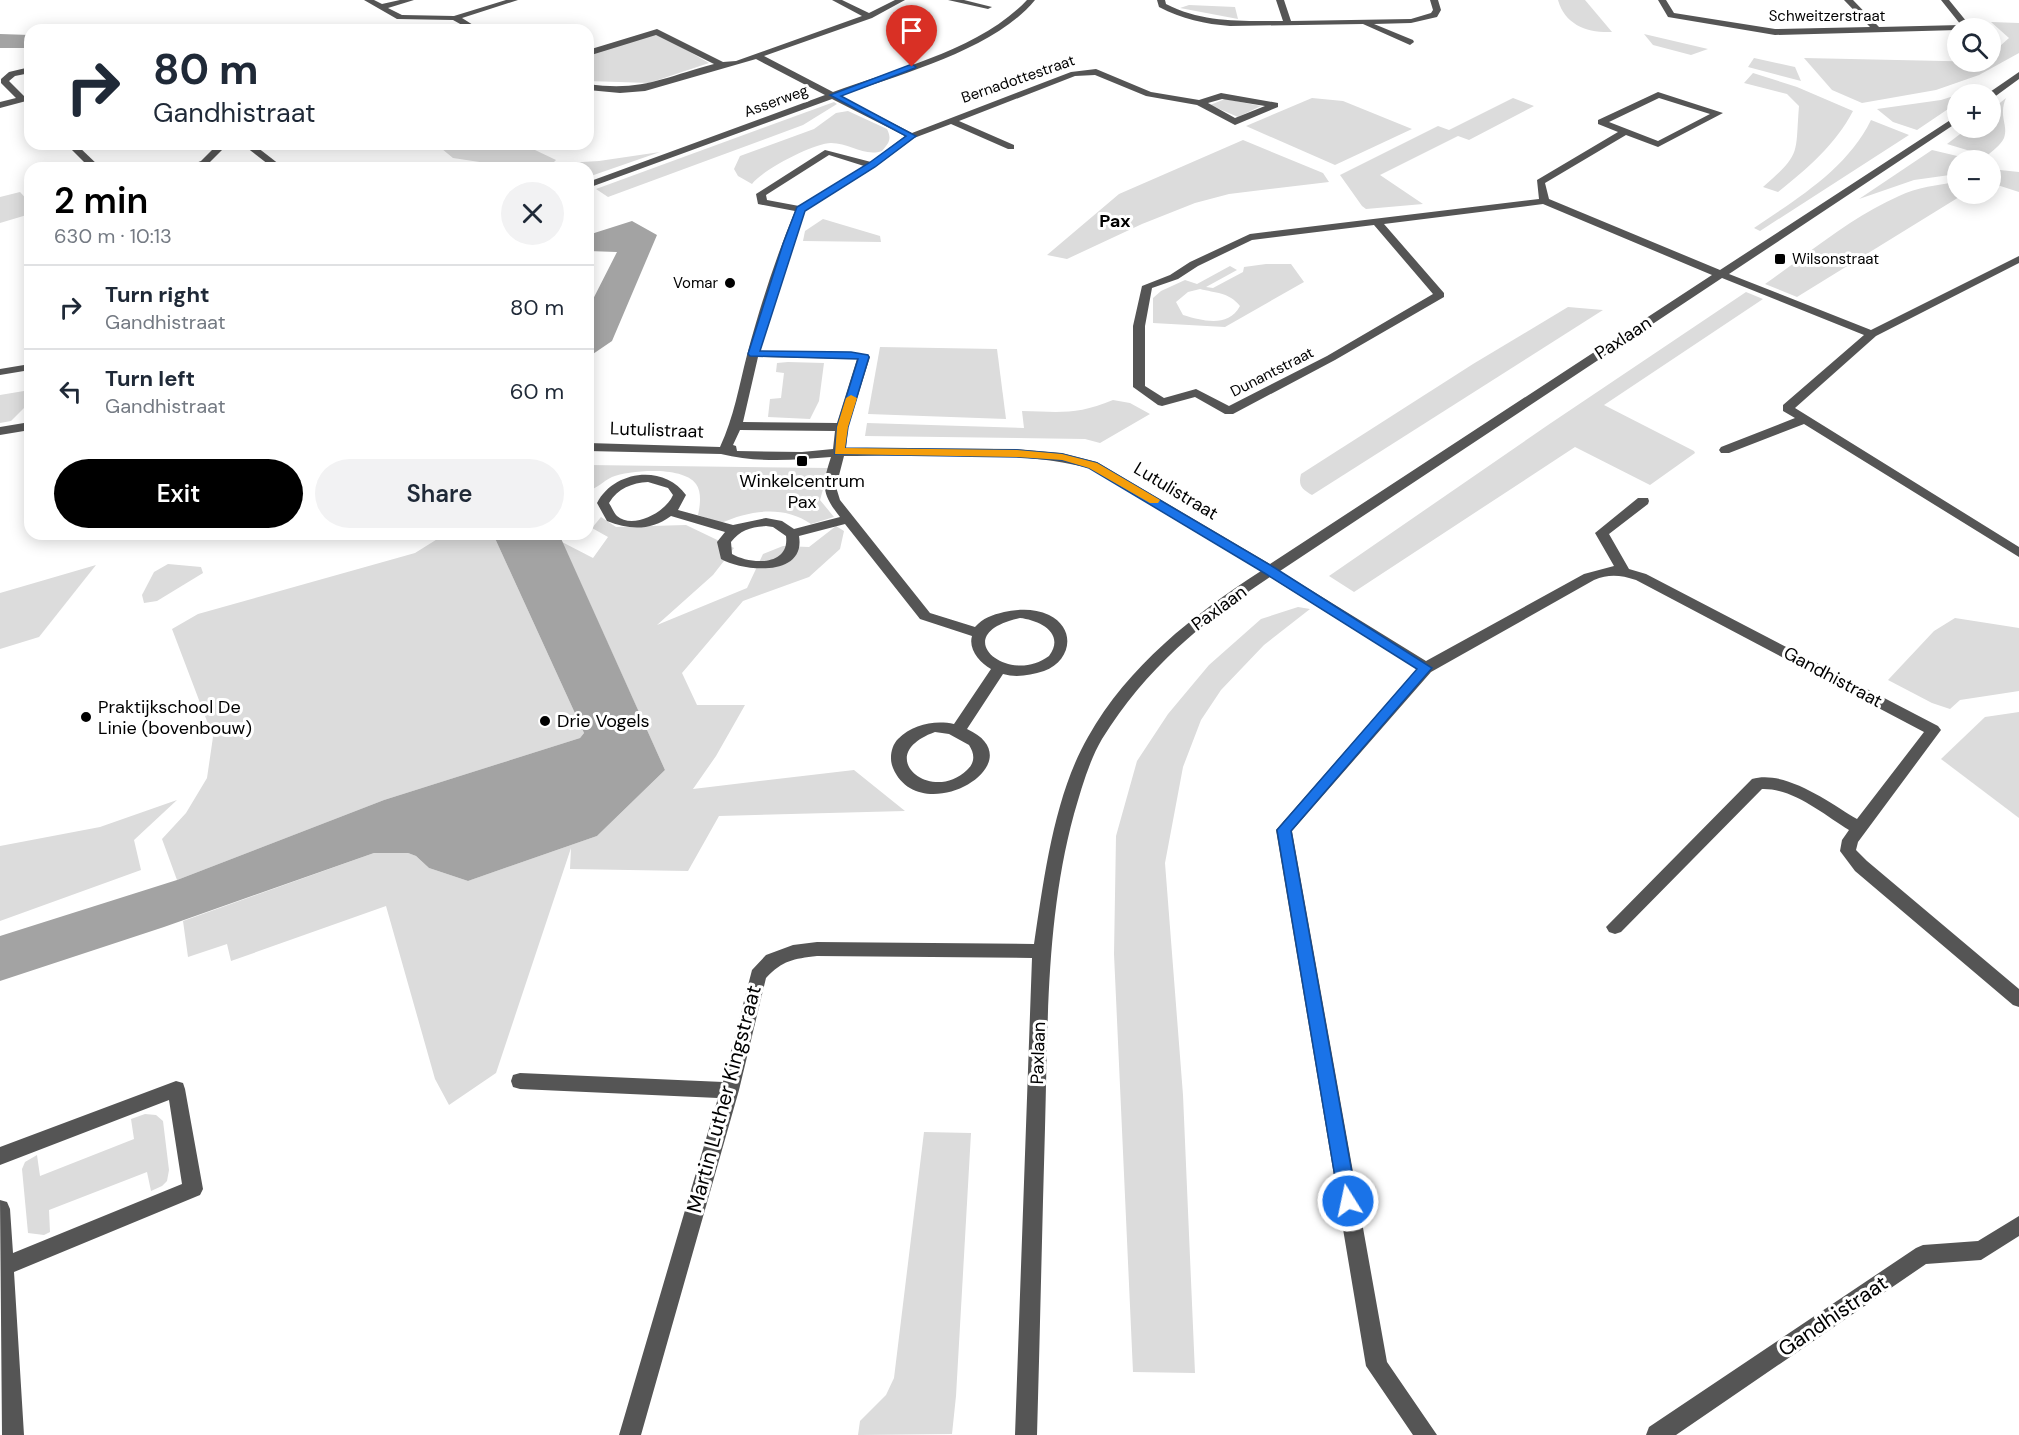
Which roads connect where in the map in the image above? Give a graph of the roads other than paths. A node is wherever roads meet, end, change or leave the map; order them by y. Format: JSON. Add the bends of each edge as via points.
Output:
{"nodes":[{"id":1,"x":368,"y":0,"type":"edge"},
{"id":2,"x":410,"y":0,"type":"edge"},
{"id":3,"x":514,"y":0,"type":"edge"},
{"id":4,"x":836,"y":0,"type":"edge"},
{"id":5,"x":901,"y":0,"type":"edge"},
{"id":6,"x":952,"y":0,"type":"edge"},
{"id":7,"x":1031,"y":0,"type":"edge"},
{"id":8,"x":1161,"y":0,"type":"edge"},
{"id":9,"x":1280,"y":0,"type":"edge"},
{"id":10,"x":1434,"y":0,"type":"edge"},
{"id":11,"x":1662,"y":0,"type":"edge"},
{"id":12,"x":1848,"y":0,"type":"edge"},
{"id":13,"x":1944,"y":0,"type":"edge"},
{"id":14,"x":987,"y":7,"type":"dead end"},
{"id":15,"x":381,"y":8,"type":"junction"},
{"id":16,"x":869,"y":16,"type":"junction"},
{"id":17,"x":455,"y":18,"type":"junction"},
{"id":18,"x":1365,"y":22,"type":"junction"},
{"id":19,"x":1288,"y":23,"type":"junction"},
{"id":20,"x":466,"y":24,"type":"edge"},
{"id":21,"x":1878,"y":30,"type":"junction"},
{"id":22,"x":1410,"y":42,"type":"dead end"},
{"id":23,"x":594,"y":50,"type":"edge"},
{"id":24,"x":759,"y":57,"type":"junction"},
{"id":25,"x":720,"y":64,"type":"junction"},
{"id":26,"x":24,"y":72,"type":"edge"},
{"id":27,"x":2019,"y":75,"type":"edge"},
{"id":28,"x":594,"y":87,"type":"edge"},
{"id":29,"x":2001,"y":88,"type":"edge"},
{"id":30,"x":834,"y":95,"type":"junction"},
{"id":31,"x":24,"y":96,"type":"edge"},
{"id":32,"x":24,"y":99,"type":"edge"},
{"id":33,"x":1200,"y":103,"type":"junction"},
{"id":34,"x":0,"y":105,"type":"edge"},
{"id":35,"x":950,"y":120,"type":"junction"},
{"id":36,"x":1947,"y":125,"type":"edge"},
{"id":37,"x":1624,"y":132,"type":"junction"},
{"id":38,"x":911,"y":136,"type":"junction"},
{"id":39,"x":1011,"y":147,"type":"dead end"},
{"id":40,"x":77,"y":150,"type":"edge"},
{"id":41,"x":217,"y":150,"type":"edge"},
{"id":42,"x":255,"y":150,"type":"edge"},
{"id":43,"x":90,"y":162,"type":"edge"},
{"id":44,"x":205,"y":162,"type":"edge"},
{"id":45,"x":271,"y":162,"type":"edge"},
{"id":46,"x":872,"y":165,"type":"junction"},
{"id":47,"x":594,"y":183,"type":"edge"},
{"id":48,"x":1544,"y":201,"type":"junction"},
{"id":49,"x":801,"y":209,"type":"junction"},
{"id":50,"x":1376,"y":221,"type":"junction"},
{"id":51,"x":2019,"y":259,"type":"edge"},
{"id":52,"x":1722,"y":273,"type":"junction"},
{"id":53,"x":1872,"y":334,"type":"junction"},
{"id":54,"x":753,"y":354,"type":"junction"},
{"id":55,"x":24,"y":368,"type":"edge"},
{"id":56,"x":0,"y":372,"type":"edge"},
{"id":57,"x":1805,"y":419,"type":"junction"},
{"id":58,"x":736,"y":426,"type":"junction"},
{"id":59,"x":24,"y":427,"type":"edge"},
{"id":60,"x":842,"y":427,"type":"junction"},
{"id":61,"x":0,"y":431,"type":"edge"},
{"id":62,"x":594,"y":447,"type":"edge"},
{"id":63,"x":1725,"y":450,"type":"dead end"},
{"id":64,"x":724,"y":451,"type":"junction"},
{"id":65,"x":839,"y":452,"type":"junction"},
{"id":66,"x":1643,"y":501,"type":"dead end"},
{"id":67,"x":671,"y":512,"type":"junction"},
{"id":68,"x":847,"y":519,"type":"junction"},
{"id":69,"x":734,"y":530,"type":"junction"},
{"id":70,"x":792,"y":534,"type":"junction"},
{"id":71,"x":2019,"y":553,"type":"edge"},
{"id":72,"x":1623,"y":570,"type":"junction"},
{"id":73,"x":1271,"y":571,"type":"junction"},
{"id":74,"x":979,"y":633,"type":"junction"},
{"id":75,"x":999,"y":668,"type":"junction"},
{"id":76,"x":1426,"y":668,"type":"junction"},
{"id":77,"x":958,"y":730,"type":"junction"},
{"id":78,"x":1859,"y":828,"type":"junction"},
{"id":79,"x":1615,"y":927,"type":"dead end"},
{"id":80,"x":1041,"y":951,"type":"junction"},
{"id":81,"x":2019,"y":1000,"type":"edge"},
{"id":82,"x":520,"y":1081,"type":"dead end"},
{"id":83,"x":730,"y":1090,"type":"junction"},
{"id":84,"x":0,"y":1156,"type":"edge"},
{"id":85,"x":0,"y":1209,"type":"edge"},
{"id":86,"x":2019,"y":1225,"type":"edge"},
{"id":87,"x":3,"y":1267,"type":"junction"},
{"id":88,"x":13,"y":1435,"type":"edge"},
{"id":89,"x":630,"y":1435,"type":"edge"},
{"id":90,"x":1026,"y":1435,"type":"edge"},
{"id":91,"x":1426,"y":1435,"type":"edge"},
{"id":92,"x":1657,"y":1435,"type":"edge"}],
"edges":[{"from":1,"to":15,"type":"street"},
{"from":2,"to":15,"type":"street"},
{"from":3,"to":17,"type":"street"},
{"from":4,"to":16,"type":"street"},
{"from":5,"to":16,"type":"street"},
{"from":6,"to":14,"type":"street"},
{"from":7,"to":30,"type":"street","name":"Asserweg","via":[[1023,10],[961,48]]},
{"from":8,"to":19,"type":"street","via":[[1175,13],[1212,22]]},
{"from":9,"to":19,"type":"street"},
{"from":10,"to":18,"type":"street","via":[[1437,10],[1424,19]]},
{"from":11,"to":21,"type":"street","name":"Schweitzerstraat","via":[[1671,15],[1775,32]]},
{"from":12,"to":21,"type":"street"},
{"from":13,"to":21,"type":"street","name":"Schweitzerstraat","via":[[1966,27]]},
{"from":15,"to":17,"type":"street","via":[[400,17]]},
{"from":16,"to":24,"type":"street"},
{"from":17,"to":20,"type":"street"},
{"from":18,"to":19,"type":"street"},
{"from":18,"to":22,"type":"street"},
{"from":23,"to":25,"type":"street","via":[[657,32]]},
{"from":24,"to":25,"type":"street"},
{"from":24,"to":30,"type":"street"},
{"from":25,"to":28,"type":"street","via":[[650,87]]},
{"from":26,"to":31,"type":"street","via":[[4,81]]},
{"from":27,"to":29,"type":"street"},
{"from":30,"to":38,"type":"street"},
{"from":30,"to":47,"type":"street","name":"Asserweg"},
{"from":32,"to":34,"type":"street"},
{"from":33,"to":33,"type":"street","name":"Bernadottestraat","via":[[1235,122],[1275,105],[1221,96]]},
{"from":33,"to":35,"type":"street","name":"Bernadottestraat","via":[[1149,94],[1096,72],[1074,74]]},
{"from":35,"to":38,"type":"street","name":"Bernadottestraat"},
{"from":35,"to":39,"type":"street","name":"Bernadottestraat"},
{"from":36,"to":52,"type":"street","name":"Paxlaan"},
{"from":37,"to":37,"type":"street","via":[[1601,122],[1658,95],[1718,113],[1658,144]]},
{"from":37,"to":48,"type":"street","via":[[1540,182]]},
{"from":38,"to":46,"type":"street","name":"Bernadottestraat"},
{"from":40,"to":43,"type":"street"},
{"from":41,"to":44,"type":"street"},
{"from":42,"to":45,"type":"street"},
{"from":46,"to":49,"type":"street","name":"Bernadottestraat"},
{"from":46,"to":49,"type":"street","via":[[828,152],[761,194],[762,202]]},
{"from":48,"to":50,"type":"street","name":"Dunantstraat"},
{"from":48,"to":52,"type":"street","name":"Dunantstraat"},
{"from":49,"to":54,"type":"street"},
{"from":50,"to":50,"type":"street","name":"Dunantstraat","via":[[1250,237],[1174,277],[1147,286],[1139,326],[1139,387],[1162,402],[1196,393],[1229,411],[1440,295]]},
{"from":51,"to":53,"type":"street"},
{"from":52,"to":53,"type":"street"},
{"from":52,"to":73,"type":"street","name":"Paxlaan"},
{"from":53,"to":57,"type":"street","via":[[1786,408]]},
{"from":54,"to":58,"type":"street"},
{"from":54,"to":60,"type":"street","via":[[864,357]]},
{"from":55,"to":56,"type":"street"},
{"from":57,"to":63,"type":"street"},
{"from":57,"to":71,"type":"street"},
{"from":58,"to":60,"type":"street"},
{"from":58,"to":64,"type":"street","name":"Lutulistraat"},
{"from":59,"to":61,"type":"street"},
{"from":60,"to":65,"type":"street"},
{"from":62,"to":64,"type":"street","name":"Lutulistraat"},
{"from":64,"to":65,"type":"street","name":"Lutulistraat","via":[[802,456]]},
{"from":65,"to":68,"type":"street","via":[[830,487],[834,501]]},
{"from":65,"to":73,"type":"street","name":"Lutulistraat","via":[[1017,453],[1062,457],[1093,465]]},
{"from":66,"to":72,"type":"street","via":[[1602,533]]},
{"from":67,"to":67,"type":"street","via":[[654,520],[624,522],[609,515],[603,503],[614,488],[649,478],[671,483],[677,489],[680,496]]},
{"from":67,"to":69,"type":"street"},
{"from":68,"to":70,"type":"street"},
{"from":68,"to":74,"type":"street","via":[[925,616]]},
{"from":69,"to":70,"type":"street","via":[[766,522]]},
{"from":69,"to":70,"type":"street","via":[[724,542],[726,556],[750,567],[782,560],[794,547]]},
{"from":72,"to":76,"type":"street","via":[[1608,570],[1589,577]]},
{"from":72,"to":78,"type":"street","name":"Gandhistraat","via":[[1933,730]]},
{"from":73,"to":76,"type":"street"},
{"from":73,"to":80,"type":"street","name":"Paxlaan","via":[[1218,605],[1169,645],[1130,689],[1094,739],[1073,791],[1057,848]]},
{"from":74,"to":75,"type":"street","via":[[980,653]]},
{"from":74,"to":75,"type":"street","via":[[995,618],[1020,613],[1046,620],[1061,635],[1059,653],[1041,668]]},
{"from":75,"to":77,"type":"street"},
{"from":76,"to":91,"type":"street","via":[[1284,830],[1377,1366]]},
{"from":77,"to":77,"type":"street","via":[[934,727],[911,735],[898,750],[896,761],[900,771],[909,780],[928,787],[963,782],[980,765],[981,754],[978,744]]},
{"from":78,"to":79,"type":"street","via":[[1786,786],[1769,781],[1758,783]]},
{"from":78,"to":81,"type":"street","name":"Gandhistraat","via":[[1848,851],[1861,866]]},
{"from":80,"to":83,"type":"street","name":"Martin Luther Kingstraat","via":[[817,949],[772,960],[758,975]]},
{"from":80,"to":90,"type":"street","name":"Paxlaan"},
{"from":82,"to":83,"type":"street"},
{"from":83,"to":89,"type":"street","name":"Martin Luther Kingstraat"},
{"from":84,"to":87,"type":"street","via":[[176,1089],[193,1189]]},
{"from":85,"to":87,"type":"street"},
{"from":86,"to":92,"type":"street","name":"Gandhistraat","via":[[1981,1250],[1923,1256]]},
{"from":87,"to":88,"type":"street"}]}
